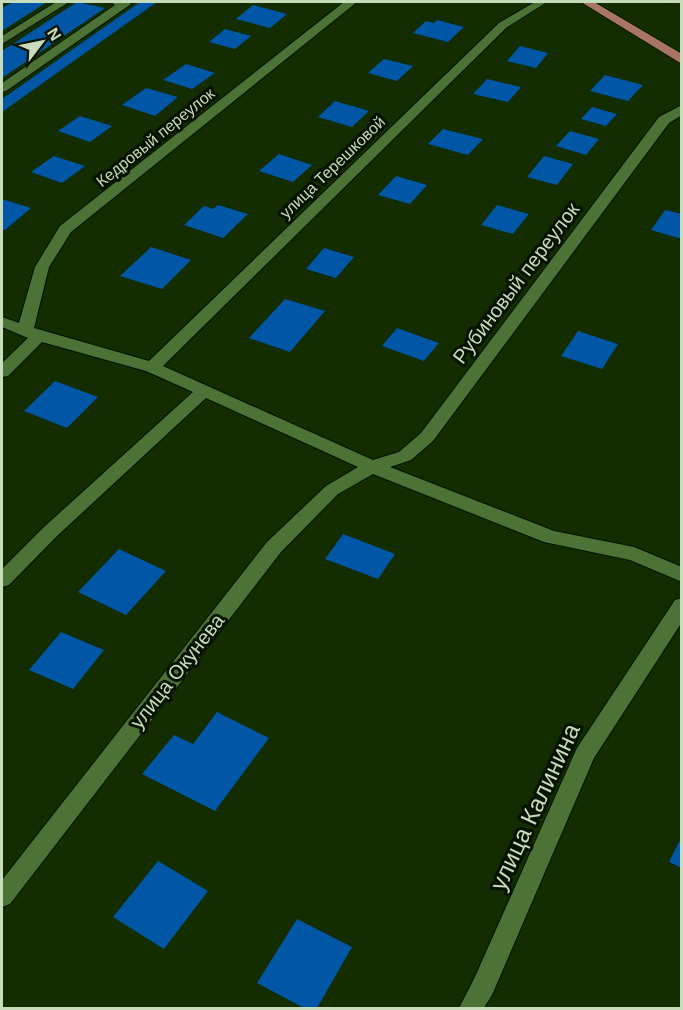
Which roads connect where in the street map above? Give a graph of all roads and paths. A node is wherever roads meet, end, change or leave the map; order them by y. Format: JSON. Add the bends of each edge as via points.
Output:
{"nodes":[{"id":1,"x":63,"y":2,"type":"edge"},
{"id":2,"x":116,"y":2,"type":"edge"},
{"id":3,"x":351,"y":2,"type":"edge"},
{"id":4,"x":542,"y":2,"type":"edge"},
{"id":5,"x":587,"y":2,"type":"edge"},
{"id":6,"x":2,"y":42,"type":"edge"},
{"id":7,"x":681,"y":60,"type":"edge"},
{"id":8,"x":2,"y":88,"type":"edge"},
{"id":9,"x":681,"y":109,"type":"edge"},
{"id":10,"x":2,"y":322,"type":"edge"},
{"id":11,"x":32,"y":334,"type":"junction"},
{"id":12,"x":152,"y":367,"type":"junction"},
{"id":13,"x":2,"y":372,"type":"edge"},
{"id":14,"x":205,"y":390,"type":"junction"},
{"id":15,"x":372,"y":467,"type":"junction"},
{"id":16,"x":681,"y":575,"type":"edge"},
{"id":17,"x":2,"y":580,"type":"edge"},
{"id":18,"x":681,"y":605,"type":"edge"},
{"id":19,"x":2,"y":897,"type":"edge"},
{"id":20,"x":471,"y":1008,"type":"edge"}],
"edges":[{"from":1,"to":6,"type":"street"},
{"from":2,"to":8,"type":"street","via":[[125,4]]},
{"from":3,"to":11,"type":"street","name":"Кедровый переулок","via":[[66,229],[42,267]]},
{"from":4,"to":12,"type":"street","name":"улица Терешковой","via":[[503,25]]},
{"from":5,"to":7,"type":"main road"},
{"from":9,"to":15,"type":"street","name":"Рубиновый переулок","via":[[664,120],[427,437],[405,456]]},
{"from":10,"to":11,"type":"street"},
{"from":11,"to":12,"type":"street"},
{"from":11,"to":13,"type":"street"},
{"from":12,"to":14,"type":"street"},
{"from":14,"to":15,"type":"street"},
{"from":14,"to":17,"type":"street"},
{"from":15,"to":16,"type":"street","via":[[551,537],[634,554]]},
{"from":15,"to":19,"type":"street","name":"улица Окунева","via":[[332,490],[274,547]]},
{"from":18,"to":20,"type":"street","name":"улица Калинина","via":[[585,754]]}]}
